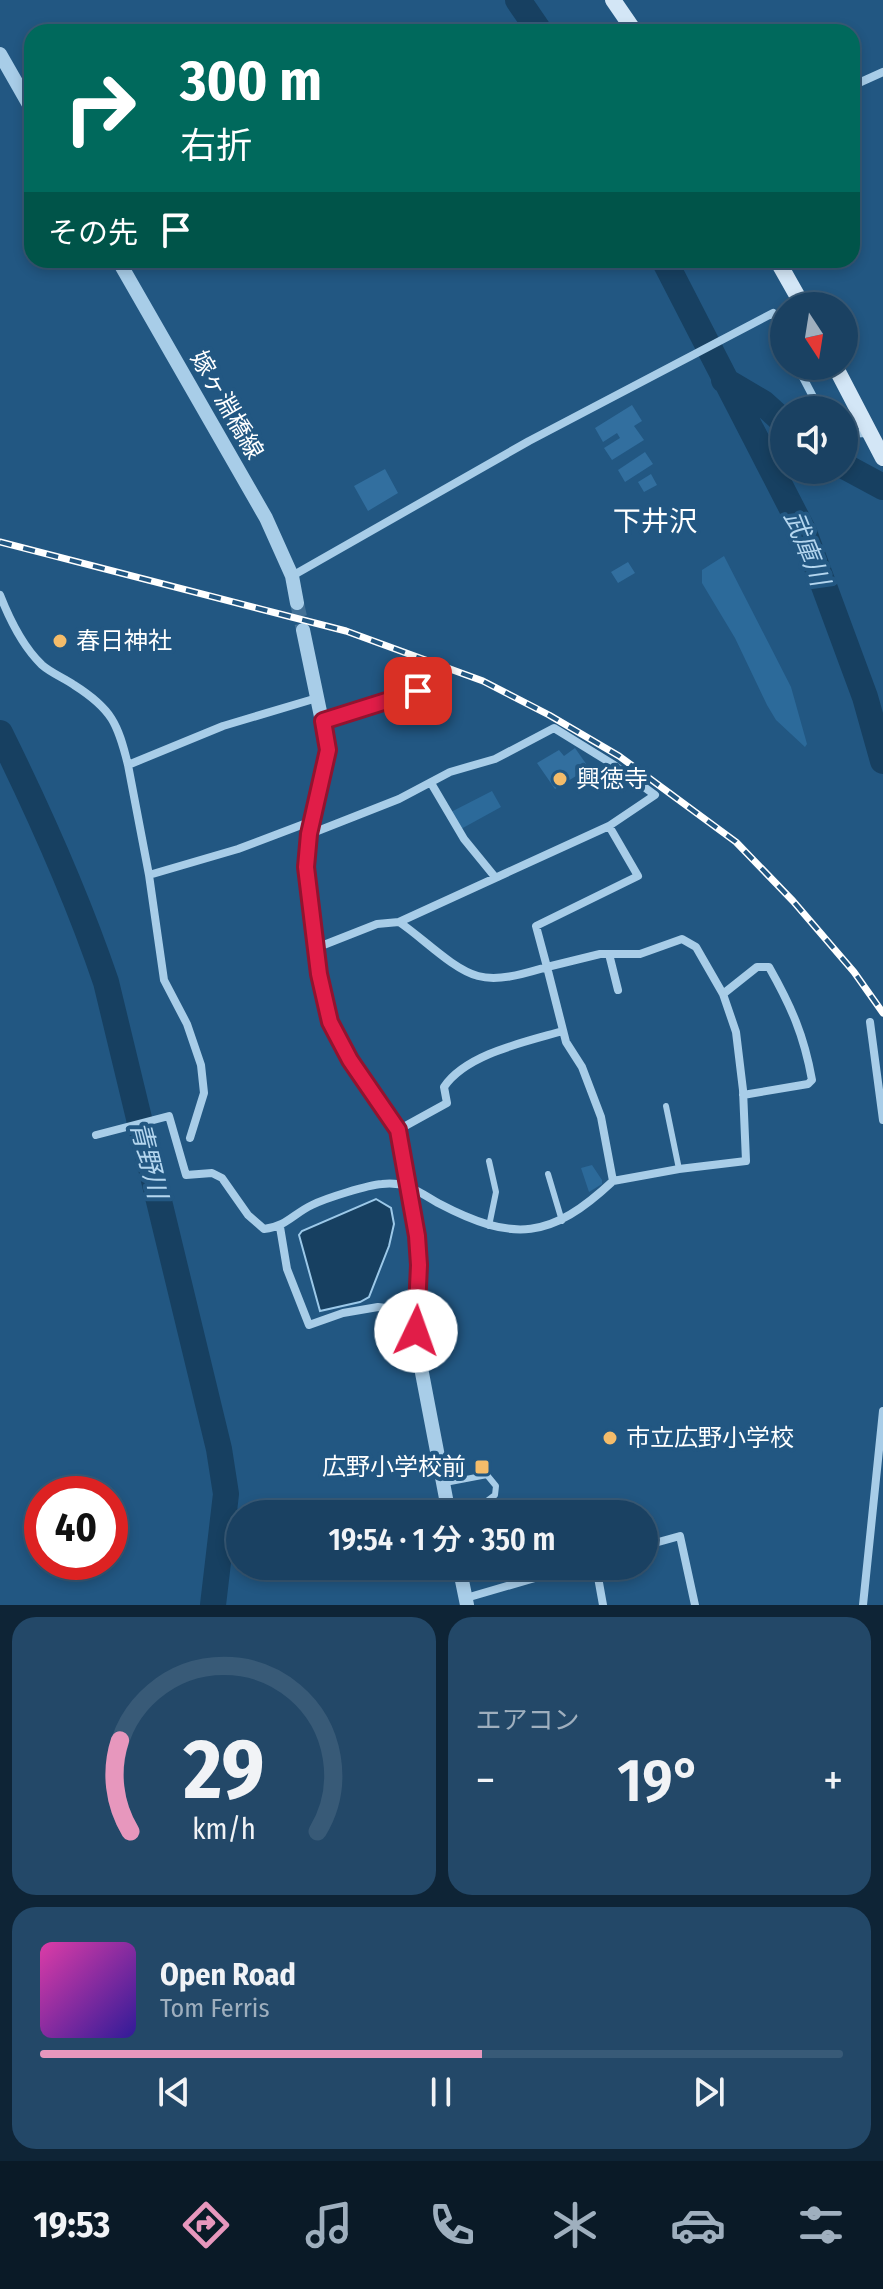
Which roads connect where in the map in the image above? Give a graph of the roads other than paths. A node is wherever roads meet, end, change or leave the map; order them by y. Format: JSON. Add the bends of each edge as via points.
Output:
{"nodes":[{"id":1,"x":613,"y":0,"type":"edge"},
{"id":2,"x":630,"y":24,"type":"edge"},
{"id":3,"x":0,"y":54,"type":"edge"},
{"id":4,"x":883,"y":72,"type":"edge"},
{"id":5,"x":860,"y":82,"type":"edge"},
{"id":6,"x":24,"y":96,"type":"edge"},
{"id":7,"x":123,"y":268,"type":"edge"},
{"id":8,"x":782,"y":268,"type":"edge"},
{"id":9,"x":795,"y":292,"type":"edge"},
{"id":10,"x":770,"y":314,"type":"edge"},
{"id":11,"x":842,"y":380,"type":"edge"},
{"id":12,"x":858,"y":433,"type":"edge"},
{"id":13,"x":868,"y":433,"type":"junction"},
{"id":14,"x":883,"y":458,"type":"edge"},
{"id":15,"x":292,"y":576,"type":"junction"},
{"id":16,"x":0,"y":595,"type":"edge"},
{"id":17,"x":297,"y":603,"type":"tunnel mouth"},
{"id":18,"x":303,"y":630,"type":"tunnel mouth"},
{"id":19,"x":418,"y":691,"type":"dead end"},
{"id":20,"x":318,"y":697,"type":"junction"},
{"id":21,"x":323,"y":721,"type":"junction"},
{"id":22,"x":128,"y":765,"type":"junction"},
{"id":23,"x":431,"y":783,"type":"junction"},
{"id":24,"x":609,"y":826,"type":"junction"},
{"id":25,"x":311,"y":828,"type":"junction"},
{"id":26,"x":149,"y":875,"type":"junction"},
{"id":27,"x":495,"y":877,"type":"junction"},
{"id":28,"x":399,"y":922,"type":"junction"},
{"id":29,"x":316,"y":948,"type":"junction"},
{"id":30,"x":609,"y":954,"type":"junction"},
{"id":31,"x":547,"y":967,"type":"junction"},
{"id":32,"x":618,"y":990,"type":"dead end"},
{"id":33,"x":723,"y":994,"type":"junction"},
{"id":34,"x":870,"y":1022,"type":"dead end"},
{"id":35,"x":563,"y":1031,"type":"junction"},
{"id":36,"x":743,"y":1095,"type":"junction"},
{"id":37,"x":666,"y":1106,"type":"dead end"},
{"id":38,"x":883,"y":1120,"type":"edge"},
{"id":39,"x":398,"y":1130,"type":"junction"},
{"id":40,"x":96,"y":1135,"type":"dead end"},
{"id":41,"x":190,"y":1138,"type":"dead end"},
{"id":42,"x":489,"y":1161,"type":"dead end"},
{"id":43,"x":679,"y":1169,"type":"junction"},
{"id":44,"x":548,"y":1174,"type":"dead end"},
{"id":45,"x":613,"y":1181,"type":"junction"},
{"id":46,"x":408,"y":1185,"type":"junction"},
{"id":47,"x":562,"y":1221,"type":"junction"},
{"id":48,"x":489,"y":1226,"type":"junction"},
{"id":49,"x":280,"y":1227,"type":"junction"},
{"id":50,"x":417,"y":1312,"type":"junction"},
{"id":51,"x":883,"y":1411,"type":"edge"},
{"id":52,"x":441,"y":1483,"type":"junction"},
{"id":53,"x":445,"y":1500,"type":"edge"},
{"id":54,"x":488,"y":1500,"type":"edge"},
{"id":55,"x":658,"y":1542,"type":"edge"},
{"id":56,"x":462,"y":1580,"type":"edge"},
{"id":57,"x":534,"y":1580,"type":"edge"},
{"id":58,"x":599,"y":1580,"type":"edge"},
{"id":59,"x":467,"y":1602,"type":"edge"},
{"id":60,"x":603,"y":1605,"type":"edge"},
{"id":61,"x":695,"y":1605,"type":"edge"},
{"id":62,"x":863,"y":1605,"type":"edge"}],
"edges":[{"from":1,"to":2,"type":"main road"},
{"from":3,"to":6,"type":"street"},
{"from":4,"to":5,"type":"street"},
{"from":7,"to":15,"type":"street","name":"嫁ヶ淵橋線","via":[[266,518]]},
{"from":8,"to":9,"type":"main road"},
{"from":10,"to":15,"type":"street","via":[[529,441]]},
{"from":11,"to":13,"type":"main road"},
{"from":12,"to":13,"type":"street"},
{"from":13,"to":14,"type":"main road"},
{"from":15,"to":17,"type":"street","name":"嫁ヶ淵橋線"},
{"from":16,"to":22,"type":"street","via":[[11,621],[42,664],[79,688],[118,726]]},
{"from":18,"to":20,"type":"street"},
{"from":19,"to":21,"type":"lane"},
{"from":20,"to":21,"type":"street"},
{"from":20,"to":22,"type":"street","via":[[223,726]]},
{"from":21,"to":25,"type":"street","via":[[328,750]]},
{"from":22,"to":26,"type":"street"},
{"from":23,"to":24,"type":"street","via":[[495,759],[554,728],[655,795]]},
{"from":23,"to":25,"type":"street","via":[[319,833]]},
{"from":23,"to":27,"type":"street","via":[[464,839]]},
{"from":24,"to":27,"type":"street"},
{"from":24,"to":31,"type":"street","via":[[638,876],[536,926]]},
{"from":25,"to":26,"type":"street"},
{"from":25,"to":29,"type":"street","via":[[306,867]]},
{"from":26,"to":41,"type":"street","via":[[164,980],[201,1065],[204,1093]]},
{"from":27,"to":28,"type":"street"},
{"from":28,"to":29,"type":"street","via":[[377,924]]},
{"from":28,"to":31,"type":"street","via":[[480,977],[515,976]]},
{"from":29,"to":39,"type":"street","via":[[330,1022]]},
{"from":30,"to":31,"type":"street"},
{"from":30,"to":32,"type":"street"},
{"from":30,"to":33,"type":"street","via":[[640,954],[682,939],[696,947]]},
{"from":31,"to":35,"type":"street"},
{"from":33,"to":36,"type":"street","via":[[736,1032]]},
{"from":33,"to":36,"type":"street","via":[[757,967],[769,967],[806,1044],[812,1080],[808,1084]]},
{"from":34,"to":38,"type":"street"},
{"from":35,"to":39,"type":"street","via":[[498,1051],[453,1073],[444,1087],[447,1103]]},
{"from":35,"to":45,"type":"street","via":[[601,1117]]},
{"from":36,"to":43,"type":"street","via":[[746,1161]]},
{"from":37,"to":43,"type":"lane"},
{"from":39,"to":46,"type":"street"},
{"from":40,"to":49,"type":"street","via":[[169,1116],[186,1175],[212,1173],[222,1178],[264,1229]]},
{"from":42,"to":48,"type":"lane","via":[[496,1192]]},
{"from":43,"to":45,"type":"street"},
{"from":44,"to":47,"type":"lane"},
{"from":45,"to":47,"type":"street"},
{"from":46,"to":48,"type":"street"},
{"from":46,"to":49,"type":"street","via":[[381,1184],[312,1205]]},
{"from":46,"to":50,"type":"street","via":[[419,1265]]},
{"from":47,"to":48,"type":"street","via":[[510,1230]]},
{"from":49,"to":50,"type":"street","via":[[287,1269],[309,1325],[378,1307]]},
{"from":50,"to":52,"type":"street","via":[[418,1352]]},
{"from":51,"to":62,"type":"street"},
{"from":52,"to":53,"type":"street"},
{"from":52,"to":54,"type":"lane","via":[[482,1475],[496,1486]]},
{"from":55,"to":61,"type":"street","via":[[680,1536]]},
{"from":56,"to":59,"type":"street"},
{"from":57,"to":59,"type":"street"},
{"from":58,"to":60,"type":"street"}]}
